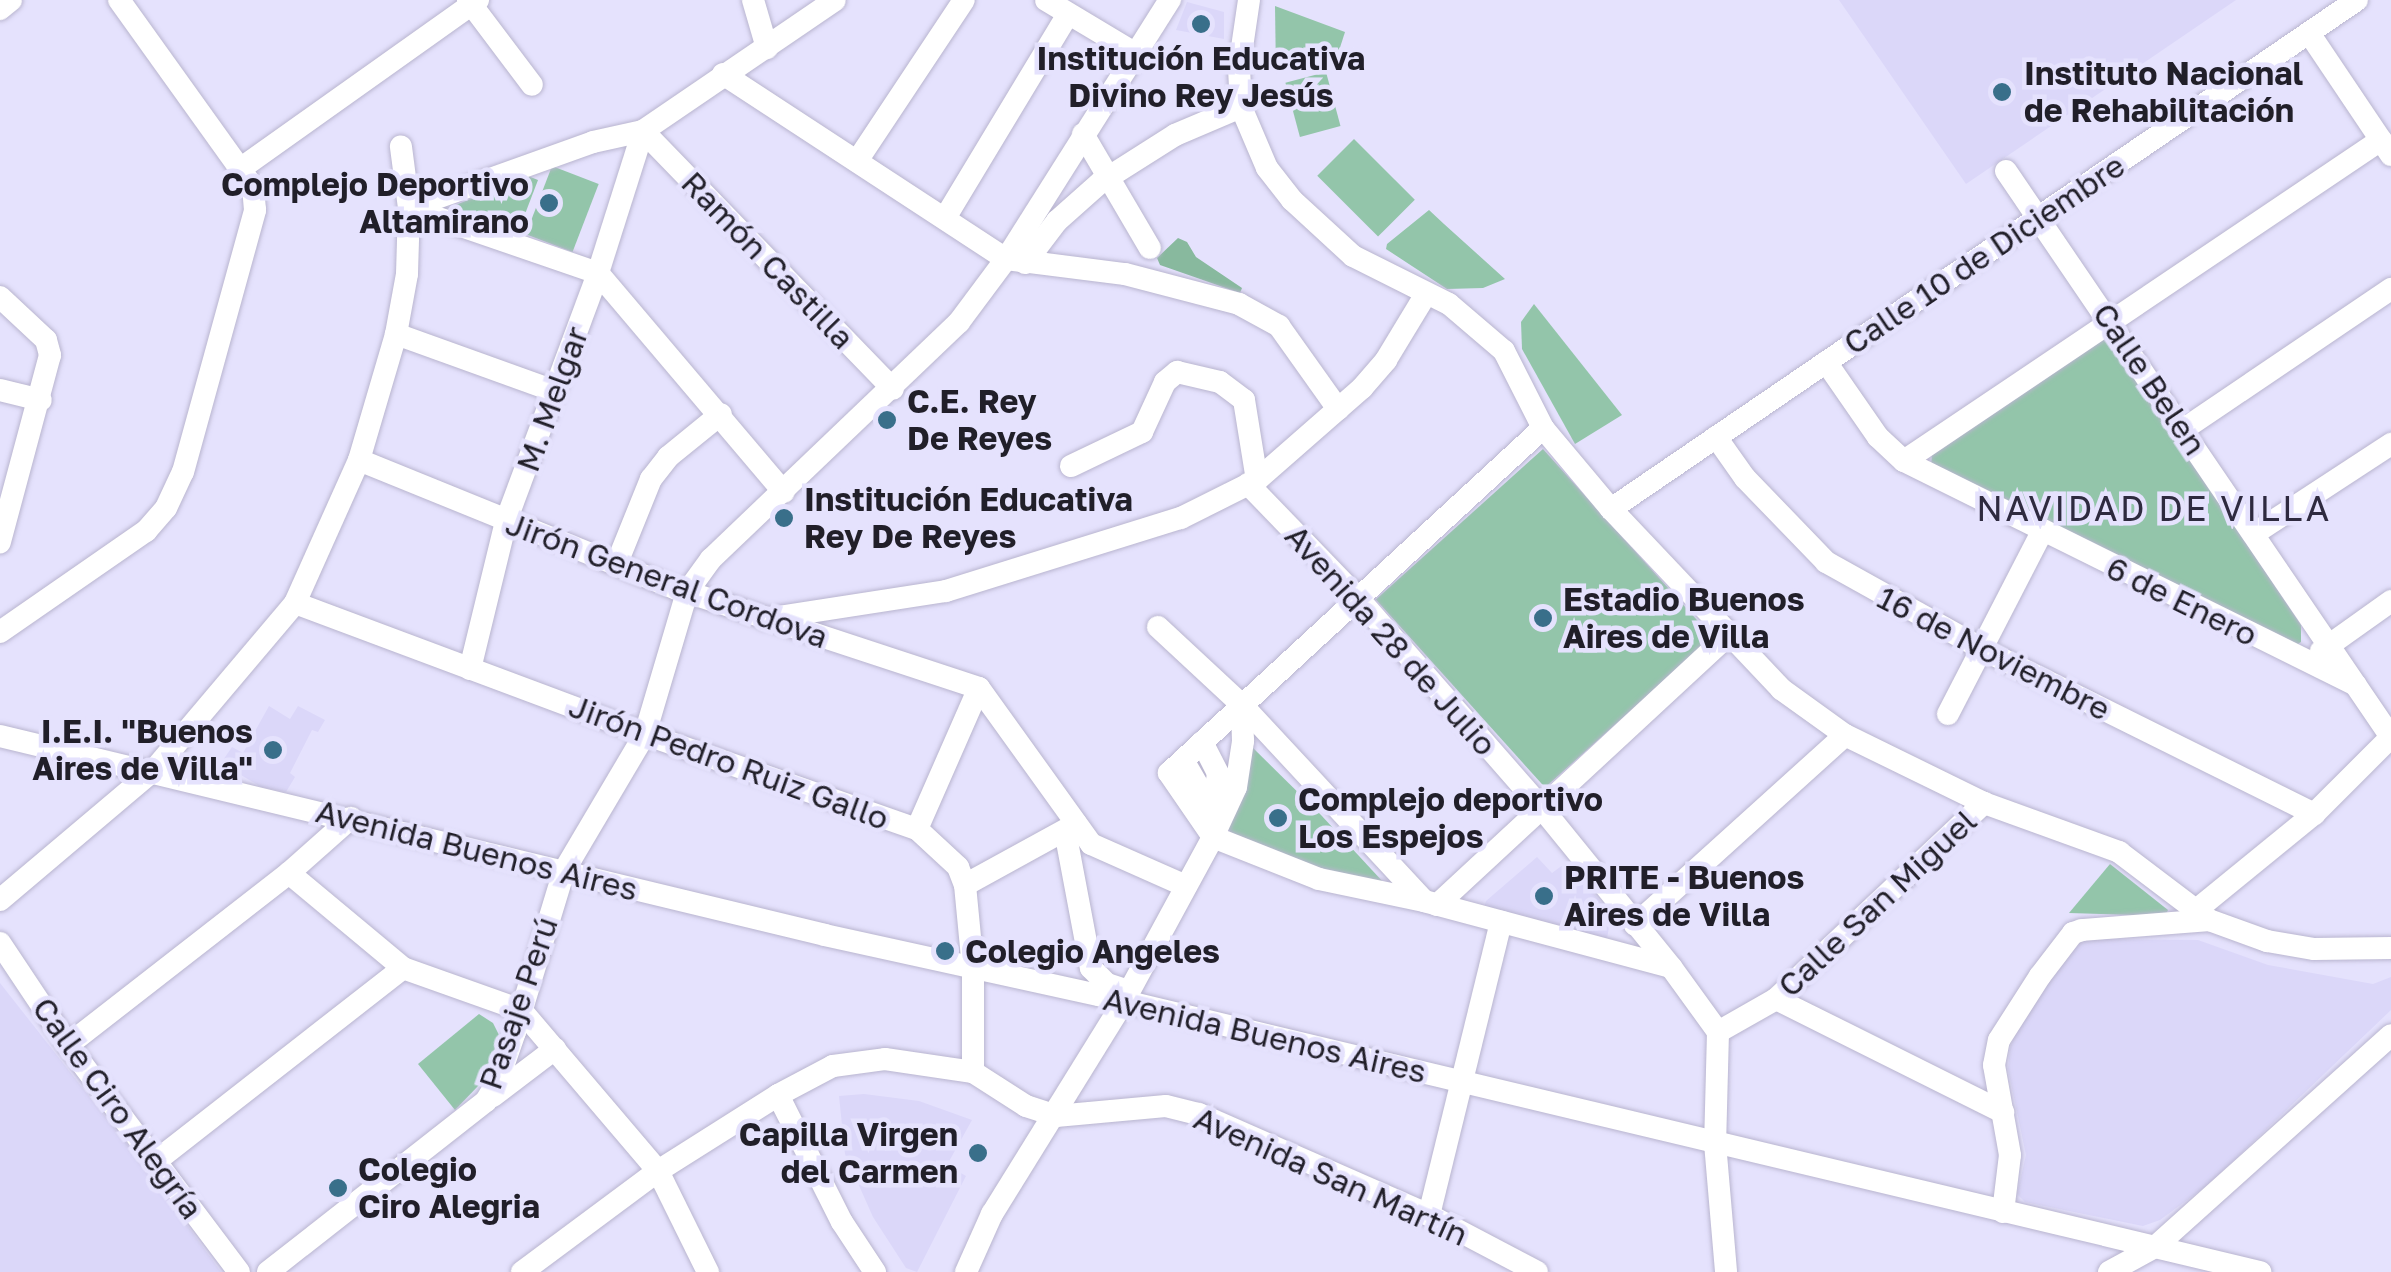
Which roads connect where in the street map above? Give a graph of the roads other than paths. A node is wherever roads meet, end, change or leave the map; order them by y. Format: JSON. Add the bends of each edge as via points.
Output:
{"nodes":[{"id":1,"x":11,"y":0,"type":"edge"},
{"id":2,"x":119,"y":0,"type":"edge"},
{"id":3,"x":753,"y":0,"type":"edge"},
{"id":4,"x":834,"y":0,"type":"edge"},
{"id":5,"x":964,"y":0,"type":"edge"},
{"id":6,"x":1046,"y":0,"type":"edge"},
{"id":7,"x":1170,"y":0,"type":"edge"},
{"id":8,"x":1249,"y":0,"type":"edge"},
{"id":9,"x":2357,"y":0,"type":"edge"},
{"id":10,"x":473,"y":2,"type":"edge"},
{"id":11,"x":0,"y":8,"type":"edge"},
{"id":12,"x":1068,"y":14,"type":"junction"},
{"id":13,"x":2309,"y":33,"type":"junction"},
{"id":14,"x":766,"y":48,"type":"junction"},
{"id":15,"x":1133,"y":52,"type":"junction"},
{"id":16,"x":724,"y":74,"type":"junction"},
{"id":17,"x":532,"y":85,"type":"dead end"},
{"id":18,"x":1241,"y":107,"type":"junction"},
{"id":19,"x":643,"y":132,"type":"junction"},
{"id":20,"x":1083,"y":134,"type":"junction"},
{"id":21,"x":400,"y":147,"type":"dead end"},
{"id":22,"x":2386,"y":148,"type":"edge"},
{"id":23,"x":857,"y":161,"type":"junction"},
{"id":24,"x":240,"y":170,"type":"junction"},
{"id":25,"x":2006,"y":171,"type":"dead end"},
{"id":26,"x":1105,"y":179,"type":"junction"},
{"id":27,"x":408,"y":208,"type":"junction"},
{"id":28,"x":2039,"y":217,"type":"junction"},
{"id":29,"x":945,"y":218,"type":"junction"},
{"id":30,"x":1150,"y":248,"type":"dead end"},
{"id":31,"x":1016,"y":261,"type":"junction"},
{"id":32,"x":598,"y":273,"type":"junction"},
{"id":33,"x":2391,"y":289,"type":"edge"},
{"id":34,"x":1426,"y":294,"type":"junction"},
{"id":35,"x":0,"y":297,"type":"edge"},
{"id":36,"x":2111,"y":323,"type":"junction"},
{"id":37,"x":396,"y":334,"type":"junction"},
{"id":38,"x":1826,"y":362,"type":"junction"},
{"id":39,"x":893,"y":388,"type":"junction"},
{"id":40,"x":0,"y":390,"type":"edge"},
{"id":41,"x":554,"y":392,"type":"junction"},
{"id":42,"x":41,"y":400,"type":"junction"},
{"id":43,"x":1338,"y":410,"type":"junction"},
{"id":44,"x":721,"y":414,"type":"junction"},
{"id":45,"x":1544,"y":428,"type":"junction"},
{"id":46,"x":2184,"y":429,"type":"junction"},
{"id":47,"x":1716,"y":437,"type":"junction"},
{"id":48,"x":2391,"y":444,"type":"edge"},
{"id":49,"x":359,"y":460,"type":"junction"},
{"id":50,"x":1904,"y":461,"type":"junction"},
{"id":51,"x":1072,"y":466,"type":"dead end"},
{"id":52,"x":1253,"y":482,"type":"junction"},
{"id":53,"x":784,"y":492,"type":"junction"},
{"id":54,"x":1611,"y":509,"type":"junction"},
{"id":55,"x":3,"y":517,"type":"edge"},
{"id":56,"x":506,"y":521,"type":"junction"},
{"id":57,"x":2042,"y":532,"type":"junction"},
{"id":58,"x":2255,"y":533,"type":"junction"},
{"id":59,"x":0,"y":542,"type":"edge"},
{"id":60,"x":617,"y":564,"type":"junction"},
{"id":61,"x":688,"y":592,"type":"junction"},
{"id":62,"x":1358,"y":597,"type":"junction"},
{"id":63,"x":2391,"y":601,"type":"edge"},
{"id":64,"x":294,"y":603,"type":"junction"},
{"id":65,"x":765,"y":619,"type":"junction"},
{"id":66,"x":1158,"y":627,"type":"dead end"},
{"id":67,"x":0,"y":632,"type":"edge"},
{"id":68,"x":1728,"y":636,"type":"junction"},
{"id":69,"x":2330,"y":642,"type":"junction"},
{"id":70,"x":1982,"y":649,"type":"junction"},
{"id":71,"x":2310,"y":662,"type":"junction"},
{"id":72,"x":470,"y":669,"type":"junction"},
{"id":73,"x":2361,"y":687,"type":"junction"},
{"id":74,"x":980,"y":688,"type":"junction"},
{"id":75,"x":1242,"y":705,"type":"junction"},
{"id":76,"x":1948,"y":714,"type":"dead end"},
{"id":77,"x":645,"y":734,"type":"junction"},
{"id":78,"x":1845,"y":735,"type":"junction"},
{"id":79,"x":0,"y":736,"type":"edge"},
{"id":80,"x":2391,"y":736,"type":"edge"},
{"id":81,"x":1202,"y":742,"type":"junction"},
{"id":82,"x":1176,"y":766,"type":"junction"},
{"id":83,"x":154,"y":770,"type":"junction"},
{"id":84,"x":1984,"y":803,"type":"junction"},
{"id":85,"x":1541,"y":807,"type":"junction"},
{"id":86,"x":1212,"y":810,"type":"junction"},
{"id":87,"x":2314,"y":814,"type":"junction"},
{"id":88,"x":351,"y":818,"type":"junction"},
{"id":89,"x":916,"y":828,"type":"junction"},
{"id":90,"x":1070,"y":828,"type":"junction"},
{"id":91,"x":1213,"y":837,"type":"junction"},
{"id":92,"x":564,"y":871,"type":"junction"},
{"id":93,"x":289,"y":873,"type":"junction"},
{"id":94,"x":965,"y":884,"type":"junction"},
{"id":95,"x":1186,"y":886,"type":"junction"},
{"id":96,"x":0,"y":900,"type":"edge"},
{"id":97,"x":1430,"y":903,"type":"junction"},
{"id":98,"x":2202,"y":916,"type":"junction"},
{"id":99,"x":1501,"y":922,"type":"junction"},
{"id":100,"x":1635,"y":925,"type":"junction"},
{"id":101,"x":0,"y":943,"type":"edge"},
{"id":102,"x":2391,"y":948,"type":"edge"},
{"id":103,"x":1671,"y":967,"type":"junction"},
{"id":104,"x":403,"y":968,"type":"junction"},
{"id":105,"x":973,"y":968,"type":"junction"},
{"id":106,"x":1127,"y":996,"type":"junction"},
{"id":107,"x":1776,"y":999,"type":"junction"},
{"id":108,"x":521,"y":1010,"type":"junction"},
{"id":109,"x":1718,"y":1032,"type":"junction"},
{"id":110,"x":2391,"y":1035,"type":"edge"},
{"id":111,"x":68,"y":1046,"type":"junction"},
{"id":112,"x":555,"y":1049,"type":"junction"},
{"id":113,"x":973,"y":1072,"type":"junction"},
{"id":114,"x":1464,"y":1082,"type":"junction"},
{"id":115,"x":778,"y":1095,"type":"junction"},
{"id":116,"x":486,"y":1101,"type":"junction"},
{"id":117,"x":2003,"y":1112,"type":"junction"},
{"id":118,"x":1056,"y":1116,"type":"junction"},
{"id":119,"x":1715,"y":1143,"type":"junction"},
{"id":120,"x":156,"y":1161,"type":"junction"},
{"id":121,"x":658,"y":1171,"type":"junction"},
{"id":122,"x":2003,"y":1212,"type":"junction"},
{"id":123,"x":1429,"y":1216,"type":"junction"},
{"id":124,"x":2155,"y":1247,"type":"junction"},
{"id":125,"x":534,"y":1268,"type":"edge"},
{"id":126,"x":2226,"y":1268,"type":"edge"},
{"id":127,"x":239,"y":1272,"type":"edge"},
{"id":128,"x":268,"y":1272,"type":"edge"},
{"id":129,"x":708,"y":1272,"type":"edge"},
{"id":130,"x":875,"y":1272,"type":"edge"},
{"id":131,"x":966,"y":1272,"type":"edge"},
{"id":132,"x":1537,"y":1272,"type":"edge"},
{"id":133,"x":1726,"y":1272,"type":"edge"},
{"id":134,"x":2110,"y":1272,"type":"edge"},
{"id":135,"x":2260,"y":1272,"type":"edge"}],
"edges":[{"from":1,"to":11,"type":"street"},
{"from":2,"to":24,"type":"street"},
{"from":3,"to":14,"type":"street"},
{"from":4,"to":14,"type":"street"},
{"from":5,"to":23,"type":"street"},
{"from":6,"to":12,"type":"street"},
{"from":7,"to":15,"type":"street"},
{"from":8,"to":18,"type":"street"},
{"from":9,"to":13,"type":"street","name":"Calle 10 de Diciembre"},
{"from":10,"to":17,"type":"street"},
{"from":10,"to":24,"type":"street"},
{"from":12,"to":15,"type":"street"},
{"from":12,"to":29,"type":"street"},
{"from":13,"to":22,"type":"street"},
{"from":13,"to":28,"type":"street","name":"Calle 10 de Diciembre"},
{"from":14,"to":16,"type":"street"},
{"from":15,"to":20,"type":"street"},
{"from":16,"to":19,"type":"street"},
{"from":16,"to":23,"type":"street"},
{"from":18,"to":26,"type":"street","via":[[1175,134]]},
{"from":18,"to":34,"type":"street","via":[[1267,168],[1292,200],[1353,256]]},
{"from":19,"to":27,"type":"street","via":[[593,142]]},
{"from":19,"to":32,"type":"street","name":"M. Melgar"},
{"from":19,"to":39,"type":"street","name":"Ramón Castilla"},
{"from":20,"to":26,"type":"street"},
{"from":20,"to":31,"type":"street"},
{"from":21,"to":27,"type":"street"},
{"from":22,"to":36,"type":"street"},
{"from":23,"to":29,"type":"street"},
{"from":24,"to":67,"type":"street","via":[[253,186],[255,210],[188,455],[166,508],[146,531]]},
{"from":25,"to":28,"type":"street","name":"Calle Belen"},
{"from":26,"to":30,"type":"street"},
{"from":26,"to":31,"type":"street"},
{"from":27,"to":32,"type":"street"},
{"from":27,"to":37,"type":"street"},
{"from":28,"to":36,"type":"street","name":"Calle Belen"},
{"from":28,"to":38,"type":"street","name":"Calle 10 de Diciembre"},
{"from":29,"to":31,"type":"street"},
{"from":31,"to":39,"type":"street","name":"Pasaje Perú"},
{"from":31,"to":43,"type":"street","via":[[1124,274],[1239,304],[1279,326]]},
{"from":32,"to":41,"type":"street","name":"M. Melgar"},
{"from":32,"to":44,"type":"street"},
{"from":33,"to":46,"type":"street"},
{"from":34,"to":43,"type":"street","via":[[1386,360]]},
{"from":34,"to":45,"type":"street","via":[[1449,304],[1504,350]]},
{"from":35,"to":42,"type":"street","via":[[46,340],[50,355]]},
{"from":36,"to":46,"type":"street","name":"Calle Belen"},
{"from":36,"to":50,"type":"street"},
{"from":37,"to":41,"type":"street"},
{"from":37,"to":49,"type":"street"},
{"from":38,"to":47,"type":"street","name":"Calle 10 de Diciembre"},
{"from":38,"to":50,"type":"street","name":"6 de Enero","via":[[1878,438]]},
{"from":39,"to":53,"type":"street","name":"Pasaje Perú"},
{"from":40,"to":42,"type":"street"},
{"from":41,"to":56,"type":"street","name":"M. Melgar"},
{"from":42,"to":55,"type":"street"},
{"from":43,"to":52,"type":"street"},
{"from":44,"to":53,"type":"street"},
{"from":44,"to":60,"type":"street","via":[[668,456],[651,479]]},
{"from":45,"to":54,"type":"street"},
{"from":45,"to":62,"type":"street"},
{"from":46,"to":58,"type":"street","name":"Calle Belen"},
{"from":47,"to":54,"type":"street","name":"Calle 10 de Diciembre"},
{"from":47,"to":70,"type":"street","name":"16 de Noviembre","via":[[1745,478],[1826,562]]},
{"from":48,"to":58,"type":"street"},
{"from":49,"to":56,"type":"street","name":"Jirón General Cordova"},
{"from":49,"to":64,"type":"street"},
{"from":50,"to":57,"type":"street","name":"6 de Enero"},
{"from":51,"to":52,"type":"street","via":[[1142,432],[1165,382],[1178,372],[1220,382],[1244,400]]},
{"from":52,"to":62,"type":"street","name":"Avenida 28 de Julio"},
{"from":52,"to":65,"type":"street","via":[[1181,518],[946,591]]},
{"from":53,"to":61,"type":"street","name":"Pasaje Perú","via":[[710,559]]},
{"from":54,"to":68,"type":"street"},
{"from":55,"to":59,"type":"street"},
{"from":56,"to":60,"type":"street","name":"Jirón General Cordova"},
{"from":56,"to":72,"type":"street","name":"M. Melgar"},
{"from":57,"to":70,"type":"street"},
{"from":57,"to":71,"type":"street","name":"6 de Enero"},
{"from":58,"to":69,"type":"street","name":"Calle Belen"},
{"from":60,"to":61,"type":"street","name":"Jirón General Cordova"},
{"from":61,"to":65,"type":"street","name":"Jirón General Cordova"},
{"from":61,"to":77,"type":"street","name":"Pasaje Perú"},
{"from":62,"to":75,"type":"street"},
{"from":62,"to":85,"type":"street","name":"Avenida 28 de Julio"},
{"from":63,"to":69,"type":"street"},
{"from":64,"to":72,"type":"street","name":"Jirón Pedro Ruiz Gallo"},
{"from":64,"to":83,"type":"street"},
{"from":65,"to":74,"type":"street","name":"Jirón General Cordova"},
{"from":66,"to":75,"type":"street"},
{"from":68,"to":78,"type":"street","via":[[1780,689]]},
{"from":68,"to":85,"type":"street"},
{"from":69,"to":71,"type":"street"},
{"from":69,"to":73,"type":"street","name":"Calle Belen"},
{"from":70,"to":76,"type":"street"},
{"from":70,"to":87,"type":"street","name":"16 de Noviembre"},
{"from":71,"to":73,"type":"street","name":"6 de Enero"},
{"from":72,"to":77,"type":"street","name":"Jirón Pedro Ruiz Gallo"},
{"from":73,"to":80,"type":"street","name":"Calle Belen"},
{"from":74,"to":89,"type":"street"},
{"from":74,"to":90,"type":"street"},
{"from":75,"to":81,"type":"street"},
{"from":75,"to":91,"type":"street","via":[[1236,787]]},
{"from":75,"to":97,"type":"street"},
{"from":77,"to":89,"type":"street","name":"Jirón Pedro Ruiz Gallo"},
{"from":77,"to":92,"type":"street","name":"Pasaje Perú"},
{"from":78,"to":84,"type":"street"},
{"from":78,"to":100,"type":"street"},
{"from":79,"to":83,"type":"street","name":"Avenida Buenos Aires"},
{"from":80,"to":87,"type":"street"},
{"from":81,"to":82,"type":"street"},
{"from":81,"to":86,"type":"street","via":[[1218,774]]},
{"from":82,"to":86,"type":"street"},
{"from":82,"to":91,"type":"street"},
{"from":83,"to":88,"type":"street","name":"Avenida Buenos Aires"},
{"from":83,"to":96,"type":"street"},
{"from":84,"to":98,"type":"street","via":[[2119,852]]},
{"from":84,"to":107,"type":"street","name":"Calle San Miguel"},
{"from":85,"to":97,"type":"street"},
{"from":85,"to":100,"type":"street","name":"Avenida 28 de Julio"},
{"from":86,"to":91,"type":"street"},
{"from":87,"to":98,"type":"street"},
{"from":88,"to":92,"type":"street","name":"Avenida Buenos Aires"},
{"from":88,"to":93,"type":"street"},
{"from":89,"to":94,"type":"street","name":"Jirón Pedro Ruiz Gallo","via":[[958,867]]},
{"from":90,"to":94,"type":"street"},
{"from":90,"to":95,"type":"street"},
{"from":90,"to":106,"type":"street","via":[[1091,968]]},
{"from":91,"to":95,"type":"street"},
{"from":91,"to":97,"type":"street","via":[[1294,872]]},
{"from":92,"to":105,"type":"street","name":"Avenida Buenos Aires"},
{"from":92,"to":108,"type":"street","name":"Pasaje Perú"},
{"from":93,"to":104,"type":"street"},
{"from":93,"to":111,"type":"street"},
{"from":94,"to":105,"type":"street"},
{"from":95,"to":106,"type":"street"},
{"from":97,"to":99,"type":"street"},
{"from":98,"to":102,"type":"street","via":[[2268,941],[2314,949]]},
{"from":98,"to":117,"type":"street","via":[[2073,933],[1999,1040],[1994,1065]]},
{"from":99,"to":103,"type":"street"},
{"from":99,"to":114,"type":"street"},
{"from":100,"to":103,"type":"street","name":"Avenida 28 de Julio"},
{"from":101,"to":111,"type":"street","name":"Calle Ciro Alegría"},
{"from":103,"to":109,"type":"street","name":"Avenida 28 de Julio"},
{"from":104,"to":108,"type":"street"},
{"from":104,"to":120,"type":"street"},
{"from":105,"to":106,"type":"street","name":"Avenida Buenos Aires"},
{"from":105,"to":113,"type":"street"},
{"from":106,"to":114,"type":"street","name":"Avenida Buenos Aires"},
{"from":106,"to":118,"type":"street"},
{"from":107,"to":109,"type":"street","name":"Calle San Miguel"},
{"from":107,"to":117,"type":"street"},
{"from":108,"to":112,"type":"street"},
{"from":108,"to":116,"type":"street","name":"Pasaje Perú"},
{"from":109,"to":119,"type":"street"},
{"from":110,"to":124,"type":"street"},
{"from":111,"to":120,"type":"street","name":"Calle Ciro Alegría"},
{"from":112,"to":116,"type":"street"},
{"from":112,"to":121,"type":"street"},
{"from":113,"to":115,"type":"street","name":"Avenida San Martín","via":[[885,1059],[833,1066]]},
{"from":113,"to":118,"type":"street","name":"Avenida San Martín","via":[[1026,1106]]},
{"from":114,"to":119,"type":"street","name":"Avenida Buenos Aires"},
{"from":114,"to":123,"type":"street"},
{"from":115,"to":121,"type":"street","name":"Avenida San Martín"},
{"from":115,"to":130,"type":"street"},
{"from":116,"to":128,"type":"street","name":"Pasaje Perú"},
{"from":117,"to":122,"type":"street","via":[[2010,1155]]},
{"from":118,"to":123,"type":"street","name":"Avenida San Martín","via":[[1166,1106],[1199,1114]]},
{"from":118,"to":131,"type":"street","via":[[992,1214]]},
{"from":119,"to":122,"type":"street","name":"Avenida Buenos Aires"},
{"from":119,"to":133,"type":"street"},
{"from":120,"to":127,"type":"street","name":"Calle Ciro Alegría"},
{"from":121,"to":125,"type":"street","name":"Avenida San Martín"},
{"from":121,"to":129,"type":"street"},
{"from":122,"to":124,"type":"street","name":"Avenida Buenos Aires"},
{"from":123,"to":132,"type":"street","name":"Avenida San Martín"},
{"from":124,"to":126,"type":"street","name":"Avenida Buenos Aires"},
{"from":124,"to":134,"type":"street"},
{"from":126,"to":135,"type":"street","name":"Avenida Buenos Aires"}]}
